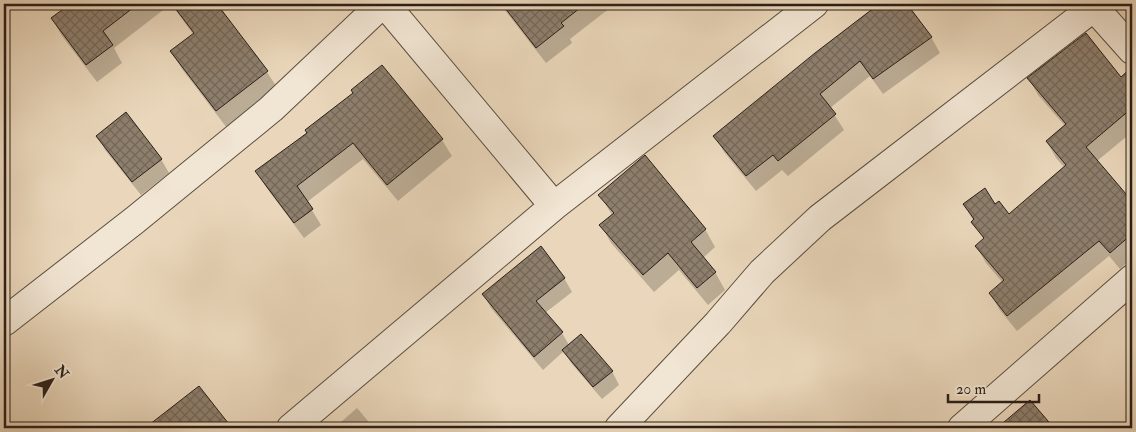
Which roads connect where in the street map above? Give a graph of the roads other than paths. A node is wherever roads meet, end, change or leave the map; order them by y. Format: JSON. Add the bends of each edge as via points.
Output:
{"nodes":[{"id":1,"x":384,"y":4,"type":"edge"},
{"id":2,"x":814,"y":4,"type":"edge"},
{"id":3,"x":1094,"y":5,"type":"edge"},
{"id":4,"x":1132,"y":50,"type":"edge"},
{"id":5,"x":554,"y":206,"type":"junction"},
{"id":6,"x":1132,"y":279,"type":"edge"},
{"id":7,"x":4,"y":322,"type":"edge"},
{"id":8,"x":291,"y":428,"type":"edge"},
{"id":9,"x":619,"y":428,"type":"edge"},
{"id":10,"x":962,"y":428,"type":"edge"}],
"edges":[{"from":1,"to":5,"type":"street"},
{"from":1,"to":7,"type":"street","via":[[272,109]]},
{"from":2,"to":5,"type":"street"},
{"from":3,"to":4,"type":"street"},
{"from":3,"to":9,"type":"street","via":[[820,218],[762,272]]},
{"from":5,"to":8,"type":"street"},
{"from":6,"to":10,"type":"street"}]}
